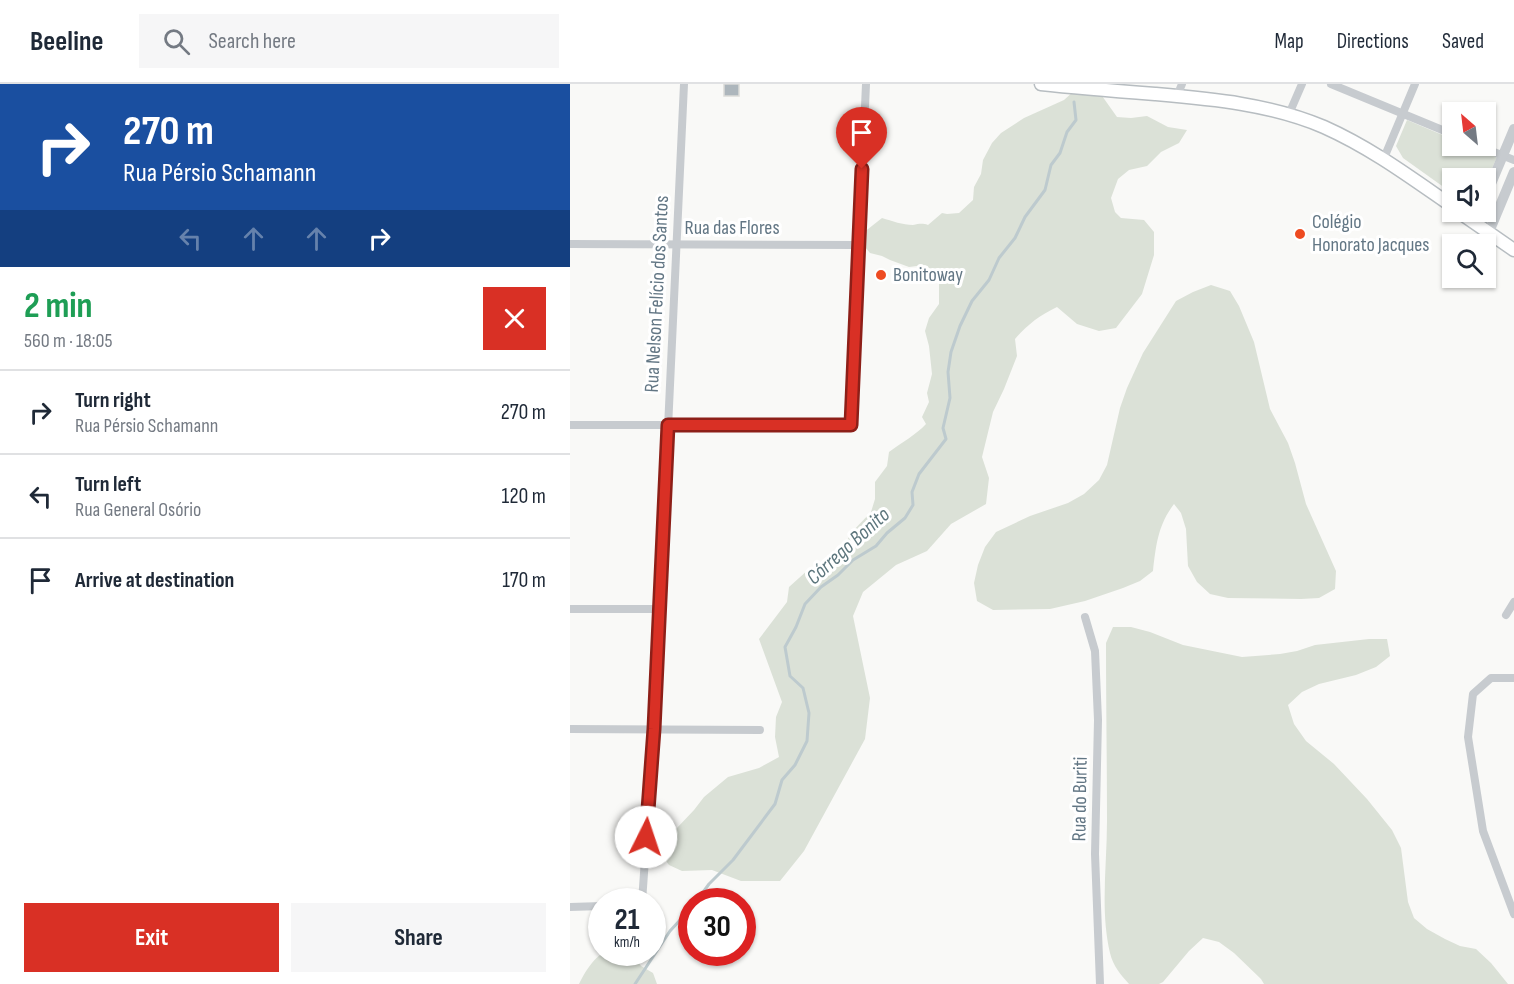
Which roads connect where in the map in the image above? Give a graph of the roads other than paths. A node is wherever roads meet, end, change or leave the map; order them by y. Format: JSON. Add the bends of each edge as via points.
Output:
{"nodes":[{"id":1,"x":684,"y":84,"type":"edge"},
{"id":2,"x":866,"y":84,"type":"edge"},
{"id":3,"x":1041,"y":84,"type":"edge"},
{"id":4,"x":1182,"y":84,"type":"edge"},
{"id":5,"x":1302,"y":84,"type":"edge"},
{"id":6,"x":1331,"y":84,"type":"edge"},
{"id":7,"x":1416,"y":84,"type":"edge"},
{"id":8,"x":1177,"y":96,"type":"junction"},
{"id":9,"x":1289,"y":114,"type":"junction"},
{"id":10,"x":1403,"y":114,"type":"junction"},
{"id":11,"x":1514,"y":129,"type":"edge"},
{"id":12,"x":1442,"y":130,"type":"edge"},
{"id":13,"x":1496,"y":152,"type":"edge"},
{"id":14,"x":1503,"y":155,"type":"junction"},
{"id":15,"x":1384,"y":158,"type":"junction"},
{"id":16,"x":1514,"y":160,"type":"edge"},
{"id":17,"x":1496,"y":172,"type":"edge"},
{"id":18,"x":1514,"y":172,"type":"edge"},
{"id":19,"x":1442,"y":199,"type":"edge"},
{"id":20,"x":1481,"y":222,"type":"edge"},
{"id":21,"x":1489,"y":232,"type":"junction"},
{"id":22,"x":570,"y":244,"type":"edge"},
{"id":23,"x":676,"y":244,"type":"junction"},
{"id":24,"x":859,"y":244,"type":"junction"},
{"id":25,"x":1514,"y":250,"type":"edge"},
{"id":26,"x":570,"y":425,"type":"edge"},
{"id":27,"x":668,"y":425,"type":"junction"},
{"id":28,"x":1514,"y":602,"type":"edge"},
{"id":29,"x":570,"y":609,"type":"edge"},
{"id":30,"x":659,"y":609,"type":"junction"},
{"id":31,"x":1506,"y":615,"type":"dead end"},
{"id":32,"x":1085,"y":617,"type":"dead end"},
{"id":33,"x":1514,"y":678,"type":"edge"},
{"id":34,"x":570,"y":729,"type":"edge"},
{"id":35,"x":654,"y":729,"type":"junction"},
{"id":36,"x":760,"y":730,"type":"dead end"},
{"id":37,"x":643,"y":888,"type":"edge"},
{"id":38,"x":588,"y":906,"type":"edge"},
{"id":39,"x":570,"y":907,"type":"edge"},
{"id":40,"x":1514,"y":914,"type":"edge"},
{"id":41,"x":1100,"y":981,"type":"edge"},
{"id":42,"x":1109,"y":984,"type":"edge"}],
"edges":[{"from":1,"to":23,"type":"street","name":"Rua Nelson Felício dos Santos"},
{"from":2,"to":24,"type":"street"},
{"from":3,"to":8,"type":"main road"},
{"from":4,"to":8,"type":"street"},
{"from":5,"to":9,"type":"street"},
{"from":6,"to":10,"type":"street"},
{"from":7,"to":10,"type":"street"},
{"from":8,"to":9,"type":"main road"},
{"from":9,"to":15,"type":"main road"},
{"from":10,"to":12,"type":"street"},
{"from":10,"to":15,"type":"street"},
{"from":11,"to":14,"type":"street"},
{"from":13,"to":14,"type":"street"},
{"from":14,"to":16,"type":"street"},
{"from":14,"to":17,"type":"street"},
{"from":15,"to":19,"type":"main road"},
{"from":18,"to":21,"type":"street"},
{"from":20,"to":21,"type":"main road"},
{"from":21,"to":25,"type":"main road"},
{"from":22,"to":23,"type":"street","name":"Rua das Flores"},
{"from":23,"to":24,"type":"street","name":"Rua das Flores"},
{"from":23,"to":27,"type":"street","name":"Rua Nelson Felício dos Santos"},
{"from":24,"to":27,"type":"street","via":[[851,425]]},
{"from":26,"to":27,"type":"street"},
{"from":27,"to":30,"type":"street","name":"Rua Nelson Felício dos Santos"},
{"from":28,"to":31,"type":"street"},
{"from":29,"to":30,"type":"street"},
{"from":30,"to":35,"type":"street","name":"Rua Nelson Felício dos Santos"},
{"from":32,"to":41,"type":"street","name":"Rua do Buriti","via":[[1095,651],[1098,720],[1095,854]]},
{"from":33,"to":40,"type":"street","via":[[1491,678],[1473,694],[1468,736],[1483,831]]},
{"from":34,"to":35,"type":"street"},
{"from":35,"to":36,"type":"street"},
{"from":35,"to":37,"type":"street","name":"Rua Nelson Felício dos Santos"},
{"from":38,"to":39,"type":"street"},
{"from":41,"to":42,"type":"street"}]}
